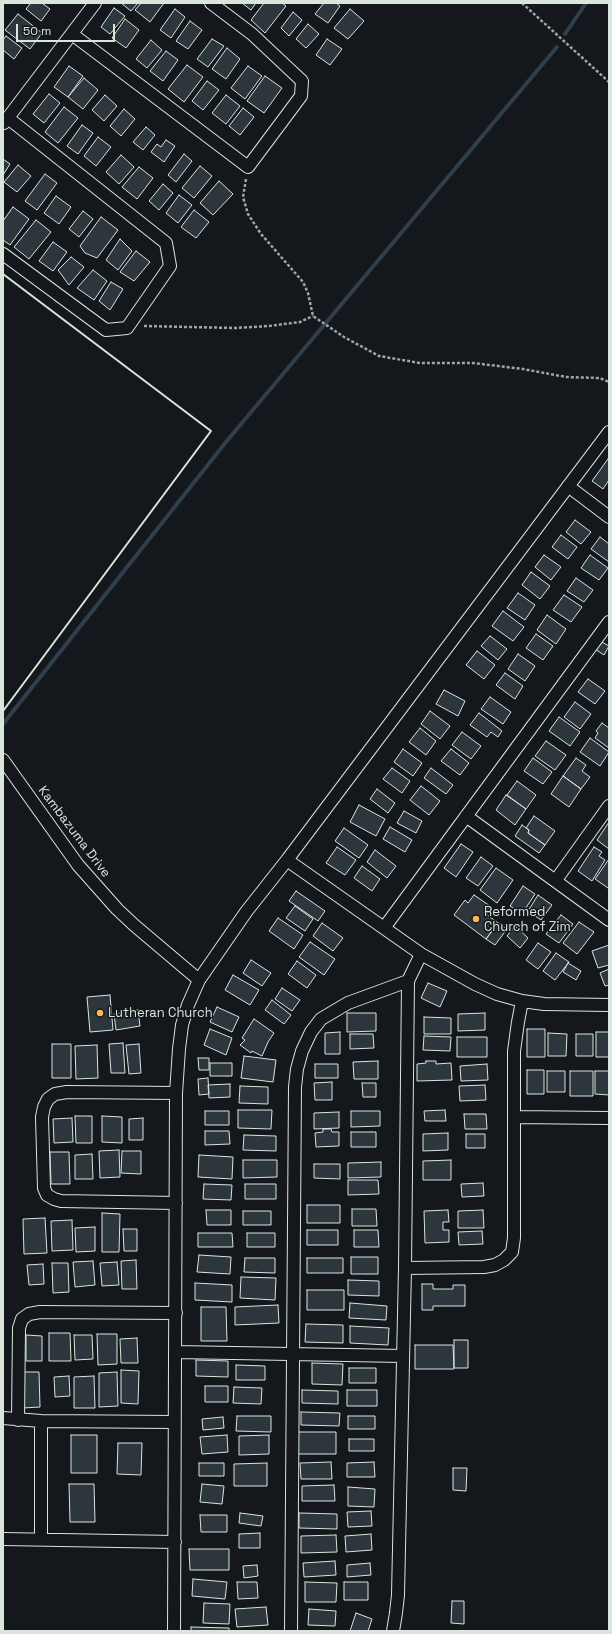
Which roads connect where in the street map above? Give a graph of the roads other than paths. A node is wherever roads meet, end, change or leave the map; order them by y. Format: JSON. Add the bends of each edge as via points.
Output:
{"nodes":[{"id":1,"x":95,"y":3,"type":"edge"},
{"id":2,"x":211,"y":3,"type":"edge"},
{"id":3,"x":72,"y":34,"type":"junction"},
{"id":4,"x":6,"y":121,"type":"edge"},
{"id":5,"x":3,"y":254,"type":"edge"},
{"id":6,"x":609,"y":432,"type":"edge"},
{"id":7,"x":568,"y":486,"type":"junction"},
{"id":8,"x":609,"y":517,"type":"edge"},
{"id":9,"x":609,"y":622,"type":"edge"},
{"id":10,"x":3,"y":760,"type":"edge"},
{"id":11,"x":609,"y":806,"type":"edge"},
{"id":12,"x":466,"y":816,"type":"junction"},
{"id":13,"x":287,"y":860,"type":"junction"},
{"id":14,"x":556,"y":880,"type":"junction"},
{"id":15,"x":609,"y":920,"type":"edge"},
{"id":16,"x":384,"y":928,"type":"junction"},
{"id":17,"x":421,"y":954,"type":"junction"},
{"id":18,"x":199,"y":980,"type":"junction"},
{"id":19,"x":408,"y":981,"type":"junction"},
{"id":20,"x":522,"y":1001,"type":"junction"},
{"id":21,"x":609,"y":1005,"type":"edge"},
{"id":22,"x":176,"y":1092,"type":"junction"},
{"id":23,"x":515,"y":1117,"type":"junction"},
{"id":24,"x":609,"y":1118,"type":"edge"},
{"id":25,"x":176,"y":1204,"type":"junction"},
{"id":26,"x":405,"y":1268,"type":"junction"},
{"id":27,"x":176,"y":1313,"type":"junction"},
{"id":28,"x":176,"y":1352,"type":"junction"},
{"id":29,"x":294,"y":1354,"type":"junction"},
{"id":30,"x":403,"y":1356,"type":"junction"},
{"id":31,"x":3,"y":1418,"type":"edge"},
{"id":32,"x":18,"y":1420,"type":"junction"},
{"id":33,"x":41,"y":1421,"type":"junction"},
{"id":34,"x":174,"y":1422,"type":"junction"},
{"id":35,"x":3,"y":1539,"type":"edge"},
{"id":36,"x":41,"y":1539,"type":"junction"},
{"id":37,"x":175,"y":1542,"type":"junction"},
{"id":38,"x":174,"y":1631,"type":"edge"},
{"id":39,"x":291,"y":1631,"type":"edge"},
{"id":40,"x":393,"y":1631,"type":"edge"}],
"edges":[{"from":1,"to":3,"type":"street"},
{"from":2,"to":3,"type":"street","via":[[252,34],[302,81],[301,96],[248,167]]},
{"from":3,"to":4,"type":"street"},
{"from":4,"to":5,"type":"street","via":[[166,243],[170,266],[127,328],[106,330]]},
{"from":6,"to":7,"type":"street"},
{"from":7,"to":8,"type":"street"},
{"from":7,"to":13,"type":"street"},
{"from":9,"to":12,"type":"street"},
{"from":10,"to":18,"type":"street","name":"Kambazuma Drive","via":[[78,865],[112,904]]},
{"from":11,"to":14,"type":"street"},
{"from":12,"to":14,"type":"street"},
{"from":12,"to":16,"type":"street"},
{"from":13,"to":16,"type":"street"},
{"from":13,"to":18,"type":"street","via":[[246,912]]},
{"from":14,"to":15,"type":"street"},
{"from":16,"to":17,"type":"street"},
{"from":17,"to":19,"type":"street"},
{"from":17,"to":20,"type":"street","via":[[497,994]]},
{"from":18,"to":22,"type":"street","via":[[182,1025]]},
{"from":19,"to":26,"type":"street"},
{"from":19,"to":29,"type":"street","via":[[333,1011],[321,1019],[314,1028],[302,1051],[295,1087]]},
{"from":20,"to":21,"type":"street"},
{"from":20,"to":23,"type":"street","via":[[515,1044]]},
{"from":22,"to":25,"type":"street"},
{"from":22,"to":25,"type":"street","via":[[55,1094],[48,1099],[42,1117],[44,1188],[47,1195],[61,1201]]},
{"from":23,"to":24,"type":"street"},
{"from":23,"to":26,"type":"street","via":[[512,1252],[504,1260],[484,1267]]},
{"from":25,"to":27,"type":"street"},
{"from":26,"to":30,"type":"street"},
{"from":27,"to":28,"type":"street"},
{"from":27,"to":32,"type":"street","via":[[29,1314],[22,1319],[19,1328]]},
{"from":28,"to":29,"type":"street"},
{"from":28,"to":34,"type":"street"},
{"from":29,"to":30,"type":"street"},
{"from":29,"to":39,"type":"street"},
{"from":30,"to":40,"type":"street","via":[[398,1595]]},
{"from":31,"to":32,"type":"street"},
{"from":32,"to":33,"type":"street"},
{"from":33,"to":34,"type":"street"},
{"from":33,"to":36,"type":"street"},
{"from":34,"to":37,"type":"street"},
{"from":35,"to":36,"type":"street"},
{"from":36,"to":37,"type":"street"},
{"from":37,"to":38,"type":"street"}]}
